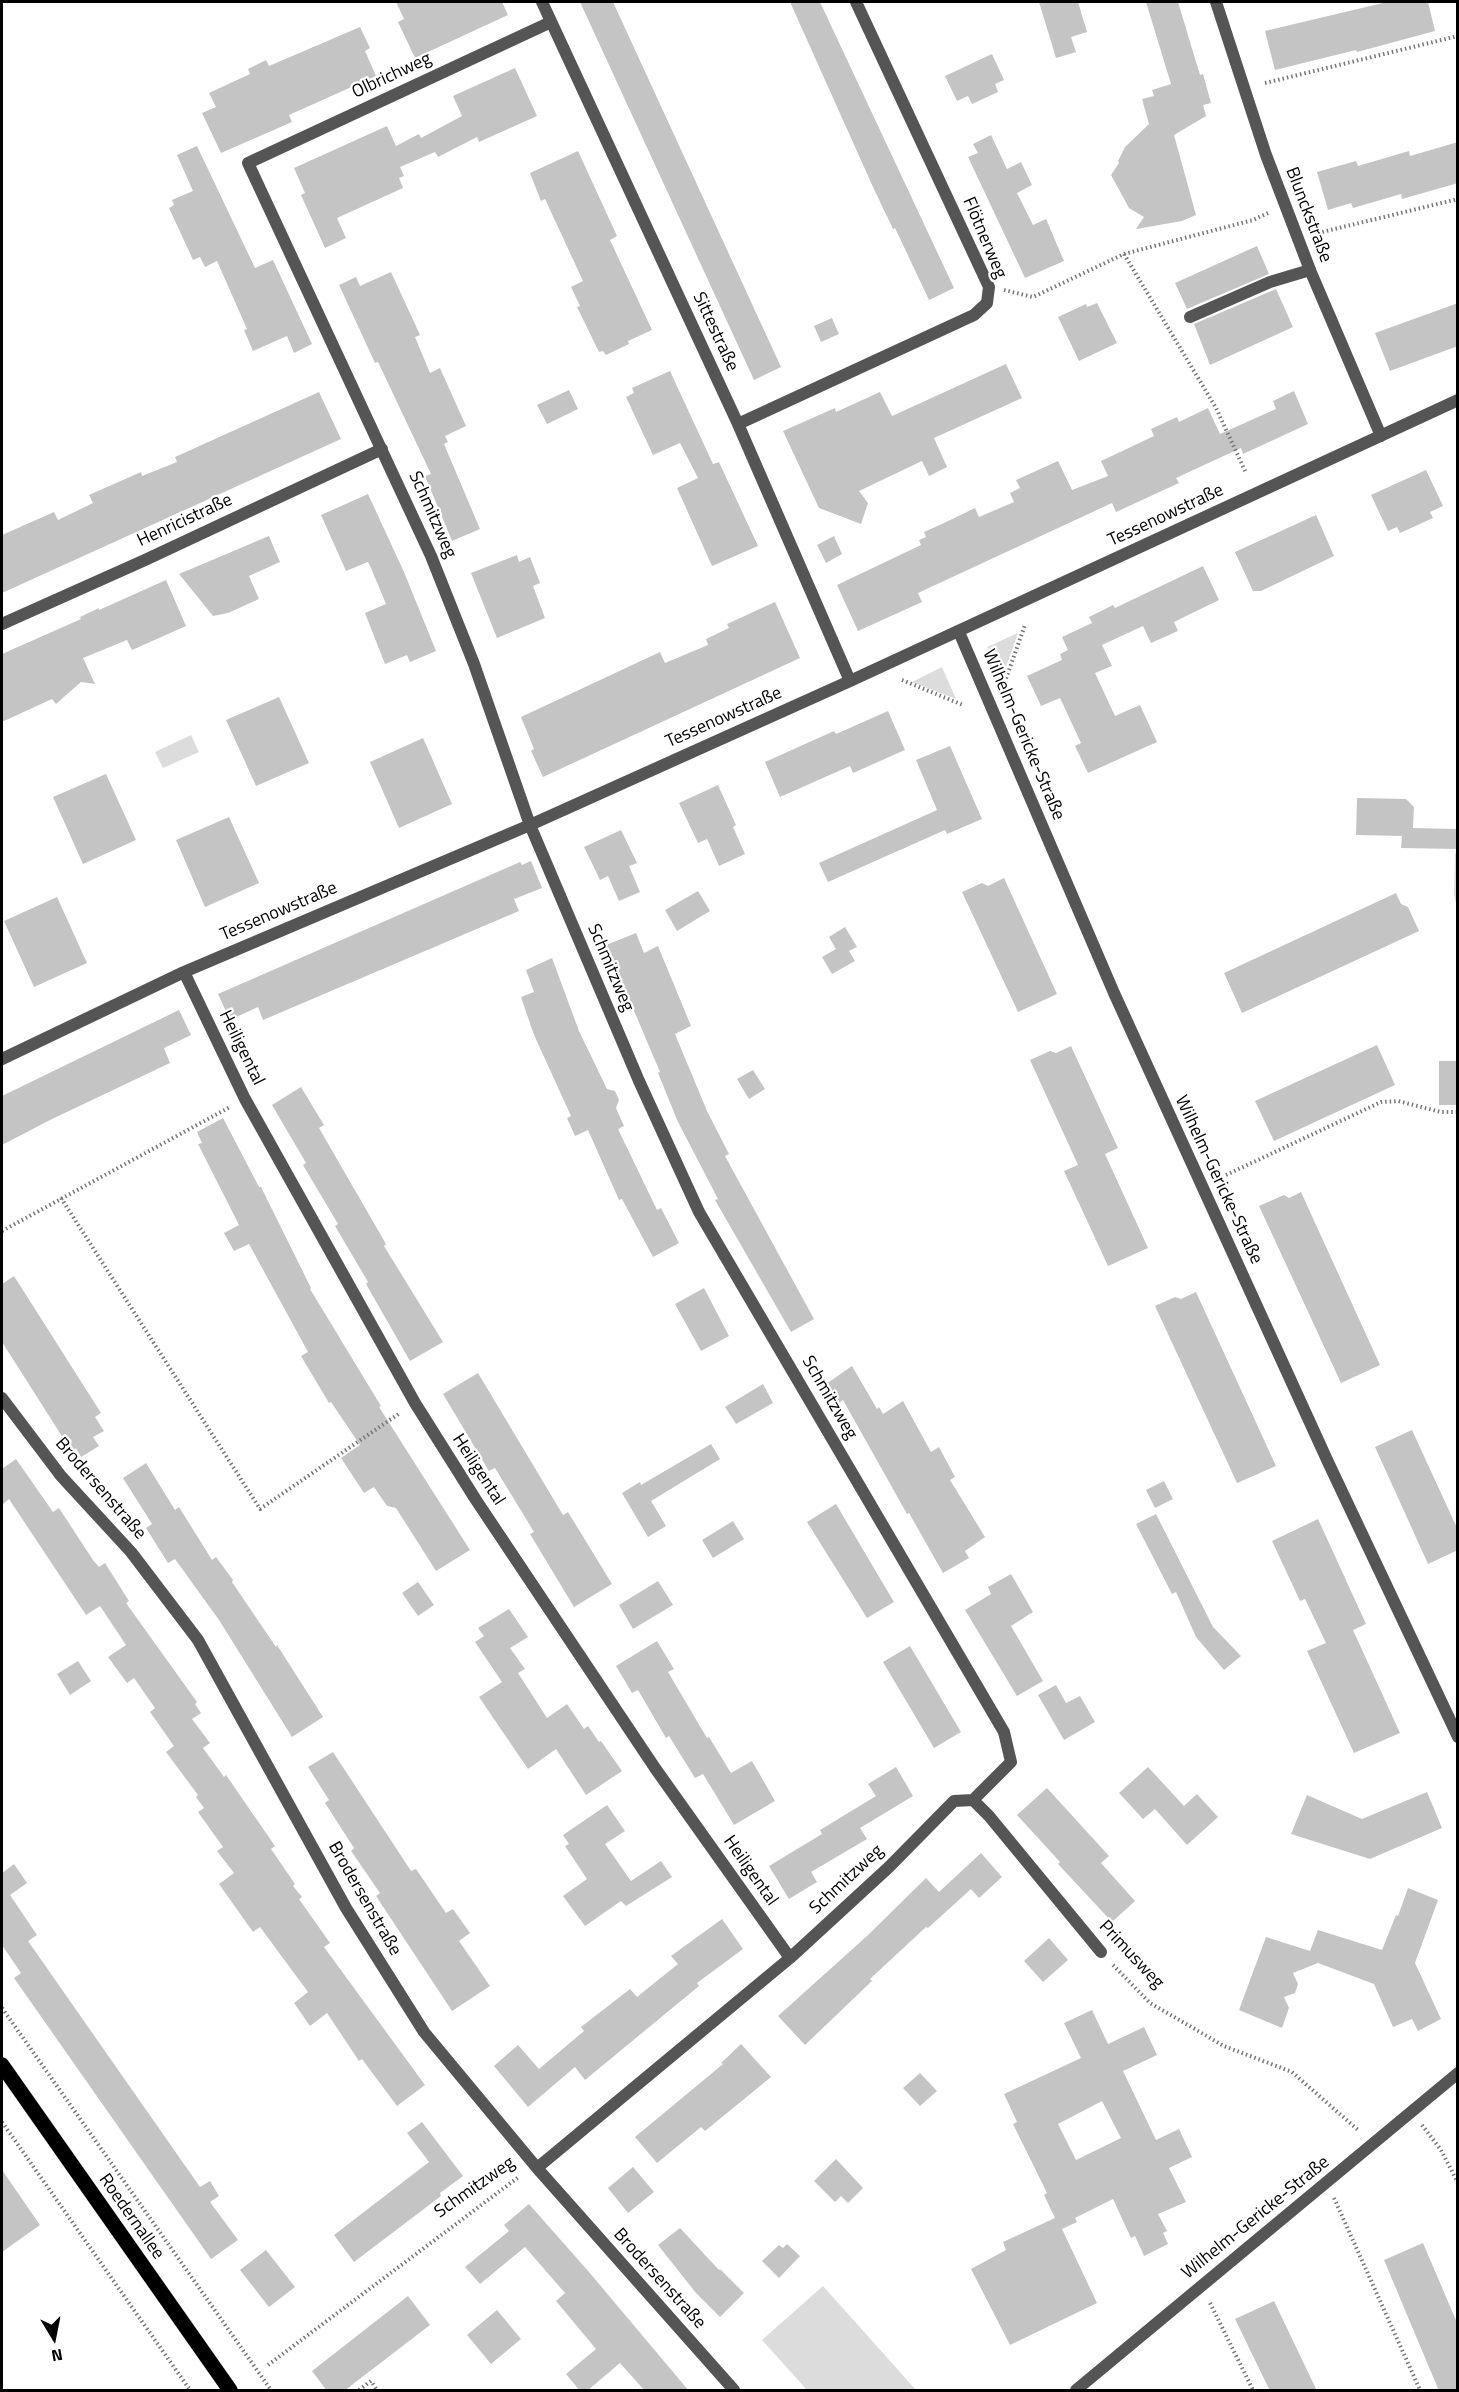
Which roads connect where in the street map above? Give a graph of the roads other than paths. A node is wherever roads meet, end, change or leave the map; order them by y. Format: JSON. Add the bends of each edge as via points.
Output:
{"nodes":[{"id":1,"x":542,"y":2,"type":"edge"},
{"id":2,"x":856,"y":2,"type":"edge"},
{"id":3,"x":1216,"y":2,"type":"edge"},
{"id":4,"x":551,"y":22,"type":"junction"},
{"id":5,"x":248,"y":163,"type":"joint"},
{"id":6,"x":1310,"y":270,"type":"junction"},
{"id":7,"x":1190,"y":317,"type":"dead end"},
{"id":8,"x":1458,"y":400,"type":"edge"},
{"id":9,"x":738,"y":424,"type":"junction"},
{"id":10,"x":1381,"y":436,"type":"junction"},
{"id":11,"x":382,"y":449,"type":"junction"},
{"id":12,"x":2,"y":624,"type":"edge"},
{"id":13,"x":959,"y":632,"type":"junction"},
{"id":14,"x":850,"y":681,"type":"junction"},
{"id":15,"x":530,"y":825,"type":"junction"},
{"id":16,"x":184,"y":972,"type":"junction"},
{"id":17,"x":2,"y":1059,"type":"edge"},
{"id":18,"x":2,"y":1398,"type":"edge"},
{"id":19,"x":1458,"y":1737,"type":"edge"},
{"id":20,"x":973,"y":1800,"type":"junction"},
{"id":21,"x":1101,"y":1952,"type":"road end"},
{"id":22,"x":790,"y":1958,"type":"junction"},
{"id":23,"x":2,"y":2066,"type":"edge"},
{"id":24,"x":1458,"y":2073,"type":"edge"},
{"id":25,"x":537,"y":2168,"type":"junction"},
{"id":26,"x":230,"y":2391,"type":"edge"},
{"id":27,"x":734,"y":2391,"type":"edge"},
{"id":28,"x":1076,"y":2391,"type":"edge"}],
"edges":[{"from":1,"to":4,"type":"street","name":"Sittestraße"},
{"from":2,"to":9,"type":"street","name":"Flötnerweg","via":[[989,287],[987,303],[974,315]]},
{"from":3,"to":6,"type":"street","name":"Blunckstraße","via":[[1266,155]]},
{"from":4,"to":5,"type":"street","name":"Olbrichweg"},
{"from":4,"to":9,"type":"street","name":"Sittestraße"},
{"from":5,"to":11,"type":"street","name":"Schmitzweg"},
{"from":6,"to":7,"type":"street","via":[[1270,282]]},
{"from":6,"to":10,"type":"street","name":"Blunckstraße"},
{"from":8,"to":10,"type":"street","name":"Tessenowstraße"},
{"from":9,"to":14,"type":"street","name":"Sittestraße"},
{"from":10,"to":13,"type":"street","name":"Tessenowstraße"},
{"from":11,"to":12,"type":"street","name":"Henricistraße"},
{"from":11,"to":15,"type":"street","name":"Schmitzweg","via":[[474,664]]},
{"from":13,"to":14,"type":"street","name":"Tessenowstraße"},
{"from":13,"to":19,"type":"street","name":"Wilhelm-Gericke-Straße","via":[[1118,1004]]},
{"from":14,"to":15,"type":"street","name":"Tessenowstraße"},
{"from":15,"to":16,"type":"street","name":"Tessenowstraße"},
{"from":15,"to":20,"type":"street","name":"Schmitzweg","via":[[699,1212],[1004,1732],[1011,1762]]},
{"from":16,"to":17,"type":"street","name":"Tessenowstraße"},
{"from":16,"to":22,"type":"street","name":"Heiligental","via":[[245,1099],[415,1403],[655,1768]]},
{"from":18,"to":25,"type":"street","name":"Brodersenstraße","via":[[62,1476],[131,1552],[198,1640],[346,1908],[424,2032]]},
{"from":20,"to":21,"type":"street","name":"Primusweg"},
{"from":20,"to":22,"type":"street","name":"Schmitzweg","via":[[954,1801]]},
{"from":22,"to":25,"type":"street","name":"Schmitzweg"},
{"from":23,"to":26,"type":"main road","name":"Roedernallee"},
{"from":24,"to":28,"type":"street","name":"Wilhelm-Gericke-Straße"},
{"from":25,"to":27,"type":"street","name":"Brodersenstraße"}]}
